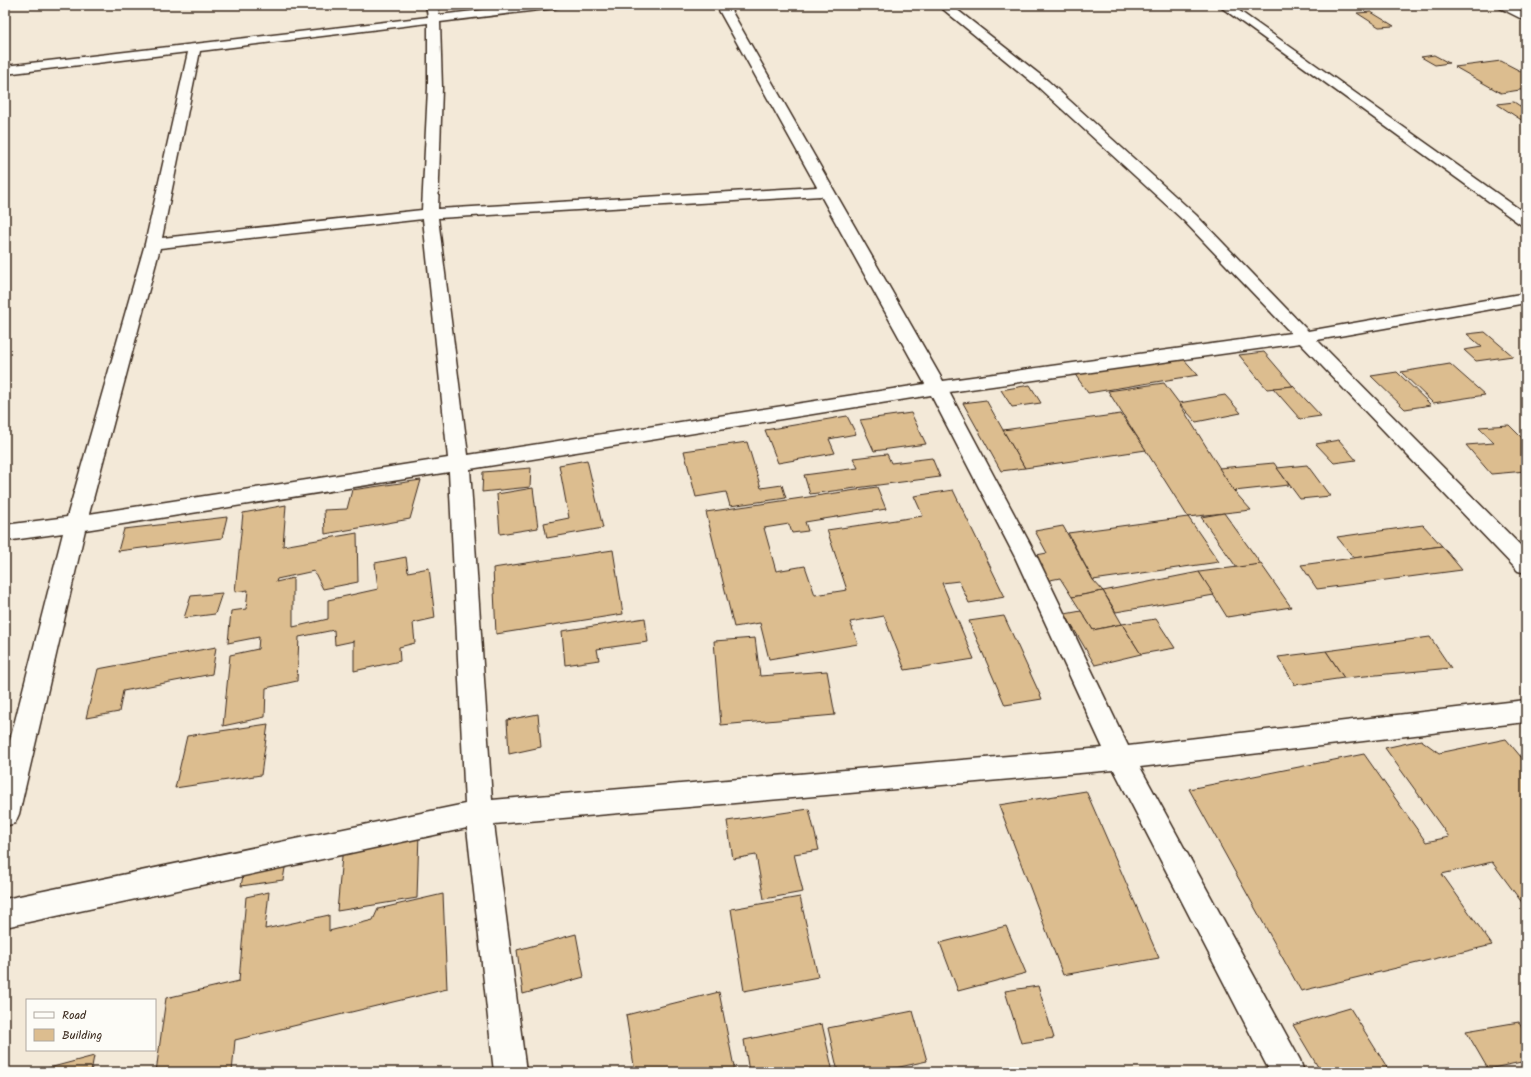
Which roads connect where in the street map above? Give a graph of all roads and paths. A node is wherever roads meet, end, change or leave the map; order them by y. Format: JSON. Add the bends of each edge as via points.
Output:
{"nodes":[{"id":1,"x":555,"y":5,"type":"edge"},
{"id":2,"x":722,"y":5,"type":"edge"},
{"id":3,"x":944,"y":5,"type":"edge"},
{"id":4,"x":1224,"y":5,"type":"edge"},
{"id":5,"x":1502,"y":5,"type":"edge"},
{"id":6,"x":433,"y":12,"type":"edge"},
{"id":7,"x":1526,"y":18,"type":"edge"},
{"id":8,"x":195,"y":47,"type":"junction"},
{"id":9,"x":5,"y":70,"type":"edge"},
{"id":10,"x":825,"y":191,"type":"junction"},
{"id":11,"x":430,"y":214,"type":"junction"},
{"id":12,"x":1526,"y":221,"type":"edge"},
{"id":13,"x":153,"y":244,"type":"junction"},
{"id":14,"x":1526,"y":298,"type":"edge"},
{"id":15,"x":1304,"y":337,"type":"junction"},
{"id":16,"x":938,"y":388,"type":"junction"},
{"id":17,"x":459,"y":464,"type":"junction"},
{"id":18,"x":76,"y":524,"type":"junction"},
{"id":19,"x":5,"y":533,"type":"edge"},
{"id":20,"x":1526,"y":565,"type":"edge"},
{"id":21,"x":1526,"y":711,"type":"edge"},
{"id":22,"x":1121,"y":758,"type":"junction"},
{"id":23,"x":479,"y":813,"type":"junction"},
{"id":24,"x":5,"y":814,"type":"edge"},
{"id":25,"x":5,"y":913,"type":"edge"},
{"id":26,"x":510,"y":1072,"type":"edge"},
{"id":27,"x":1288,"y":1072,"type":"edge"}],
"edges":[{"from":1,"to":6,"type":"street"},
{"from":2,"to":10,"type":"street"},
{"from":3,"to":15,"type":"street","via":[[1043,84],[1190,218]]},
{"from":4,"to":12,"type":"street"},
{"from":5,"to":7,"type":"street"},
{"from":6,"to":8,"type":"street"},
{"from":6,"to":11,"type":"street","via":[[435,88]]},
{"from":8,"to":9,"type":"street"},
{"from":8,"to":13,"type":"street"},
{"from":10,"to":11,"type":"street"},
{"from":10,"to":16,"type":"street"},
{"from":11,"to":13,"type":"street"},
{"from":11,"to":17,"type":"street"},
{"from":13,"to":18,"type":"street"},
{"from":14,"to":15,"type":"street"},
{"from":15,"to":16,"type":"street"},
{"from":15,"to":20,"type":"street"},
{"from":16,"to":17,"type":"street"},
{"from":16,"to":22,"type":"street","via":[[1026,557]]},
{"from":17,"to":18,"type":"street"},
{"from":17,"to":23,"type":"street"},
{"from":18,"to":19,"type":"street"},
{"from":18,"to":24,"type":"street"},
{"from":21,"to":22,"type":"street"},
{"from":22,"to":23,"type":"street"},
{"from":22,"to":27,"type":"street"},
{"from":23,"to":25,"type":"street"},
{"from":23,"to":26,"type":"street"}]}
